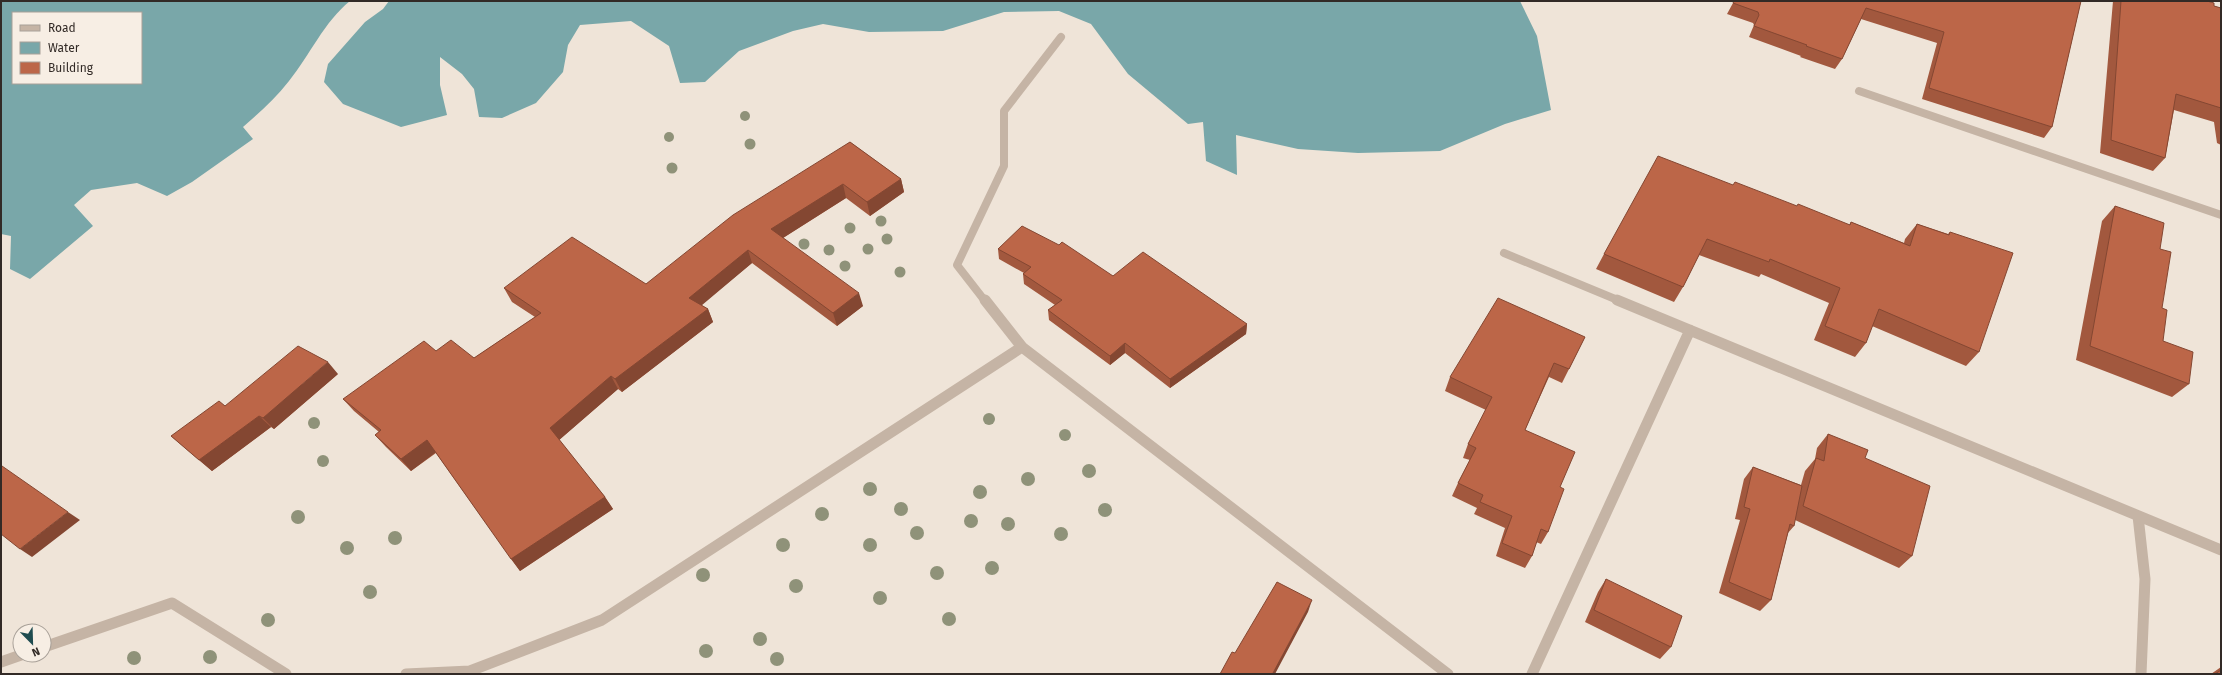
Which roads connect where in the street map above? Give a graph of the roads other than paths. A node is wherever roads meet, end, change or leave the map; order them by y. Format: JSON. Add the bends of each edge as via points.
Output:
{"nodes":[{"id":1,"x":1061,"y":37,"type":"dead end"},
{"id":2,"x":1859,"y":91,"type":"dead end"},
{"id":3,"x":2221,"y":215,"type":"edge"},
{"id":4,"x":1504,"y":253,"type":"dead end"},
{"id":5,"x":1690,"y":330,"type":"junction"},
{"id":6,"x":1022,"y":348,"type":"junction"},
{"id":7,"x":2138,"y":516,"type":"junction"},
{"id":8,"x":2221,"y":550,"type":"edge"},
{"id":9,"x":52,"y":644,"type":"edge"},
{"id":10,"x":12,"y":658,"type":"edge"},
{"id":11,"x":1,"y":662,"type":"edge"},
{"id":12,"x":286,"y":674,"type":"edge"},
{"id":13,"x":406,"y":674,"type":"edge"},
{"id":14,"x":1448,"y":674,"type":"edge"},
{"id":15,"x":1532,"y":674,"type":"edge"},
{"id":16,"x":2141,"y":674,"type":"edge"}],
"edges":[{"from":1,"to":6,"type":"street","via":[[1004,111],[1004,166],[957,265]]},
{"from":2,"to":3,"type":"street"},
{"from":4,"to":5,"type":"street"},
{"from":5,"to":7,"type":"street"},
{"from":5,"to":15,"type":"street"},
{"from":6,"to":13,"type":"street","via":[[602,620],[470,670]]},
{"from":6,"to":14,"type":"street"},
{"from":7,"to":8,"type":"street"},
{"from":7,"to":16,"type":"street","via":[[2144,579]]},
{"from":9,"to":12,"type":"street","via":[[172,604]]},
{"from":10,"to":11,"type":"street"}]}
